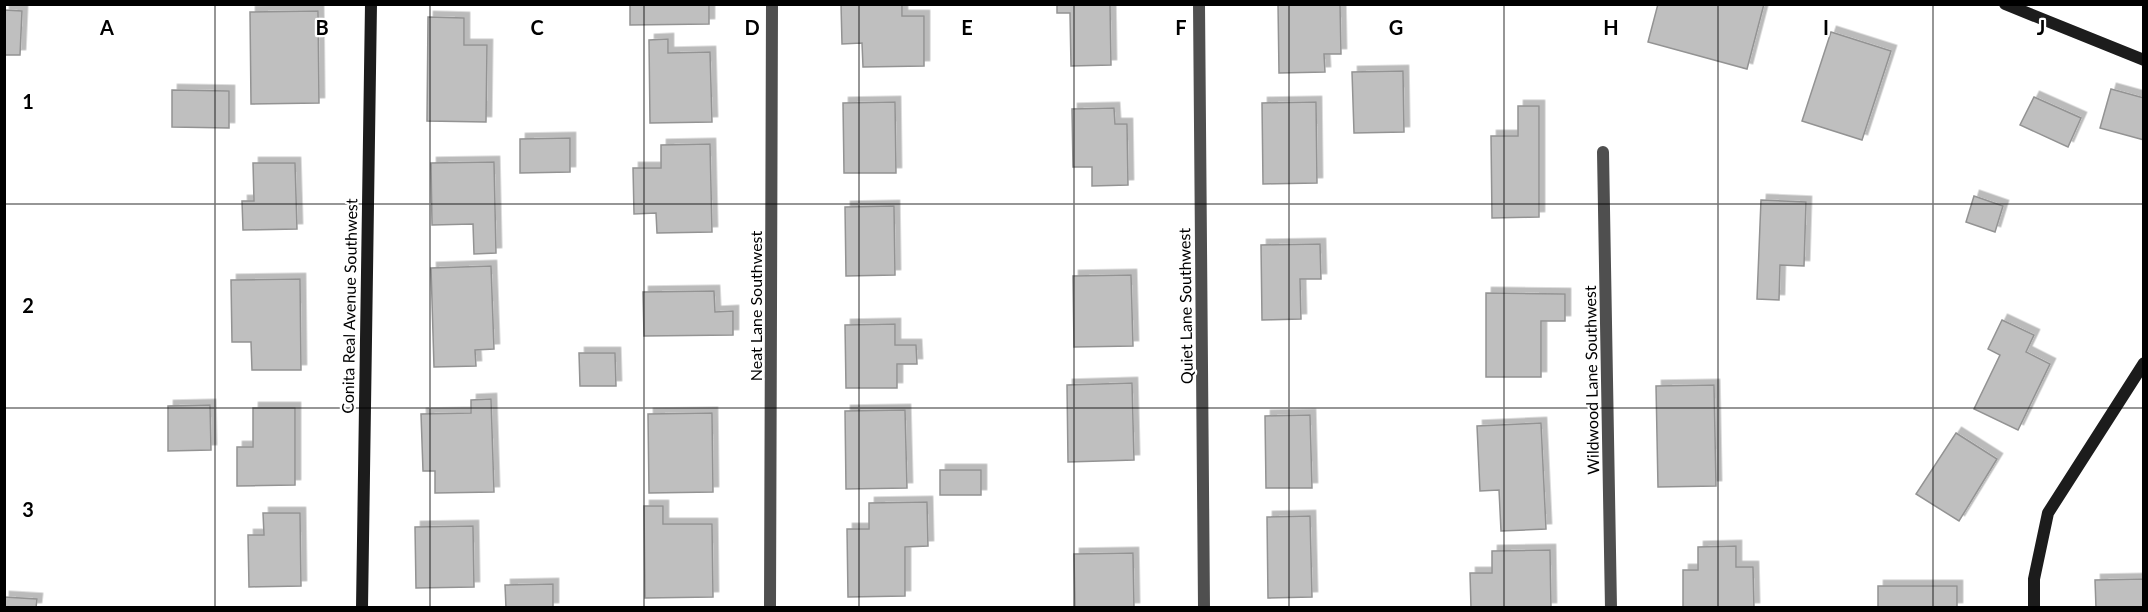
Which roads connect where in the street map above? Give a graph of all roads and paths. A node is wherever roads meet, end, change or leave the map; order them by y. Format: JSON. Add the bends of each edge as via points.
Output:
{"nodes":[{"id":1,"x":371,"y":4,"type":"edge"},
{"id":2,"x":772,"y":4,"type":"edge"},
{"id":3,"x":1198,"y":4,"type":"edge"},
{"id":4,"x":2005,"y":4,"type":"edge"},
{"id":5,"x":2144,"y":60,"type":"edge"},
{"id":6,"x":1603,"y":152,"type":"dead end"},
{"id":7,"x":2144,"y":363,"type":"edge"},
{"id":8,"x":362,"y":608,"type":"edge"},
{"id":9,"x":770,"y":608,"type":"edge"},
{"id":10,"x":1204,"y":608,"type":"edge"},
{"id":11,"x":1611,"y":608,"type":"edge"},
{"id":12,"x":2034,"y":608,"type":"edge"}],
"edges":[{"from":1,"to":8,"type":"street","name":"Conita Real Avenue Southwest"},
{"from":2,"to":9,"type":"street","name":"Neat Lane Southwest"},
{"from":3,"to":10,"type":"street","name":"Quiet Lane Southwest"},
{"from":4,"to":5,"type":"street"},
{"from":6,"to":11,"type":"street","name":"Wildwood Lane Southwest"},
{"from":7,"to":12,"type":"street","via":[[2048,513],[2034,579]]}]}
